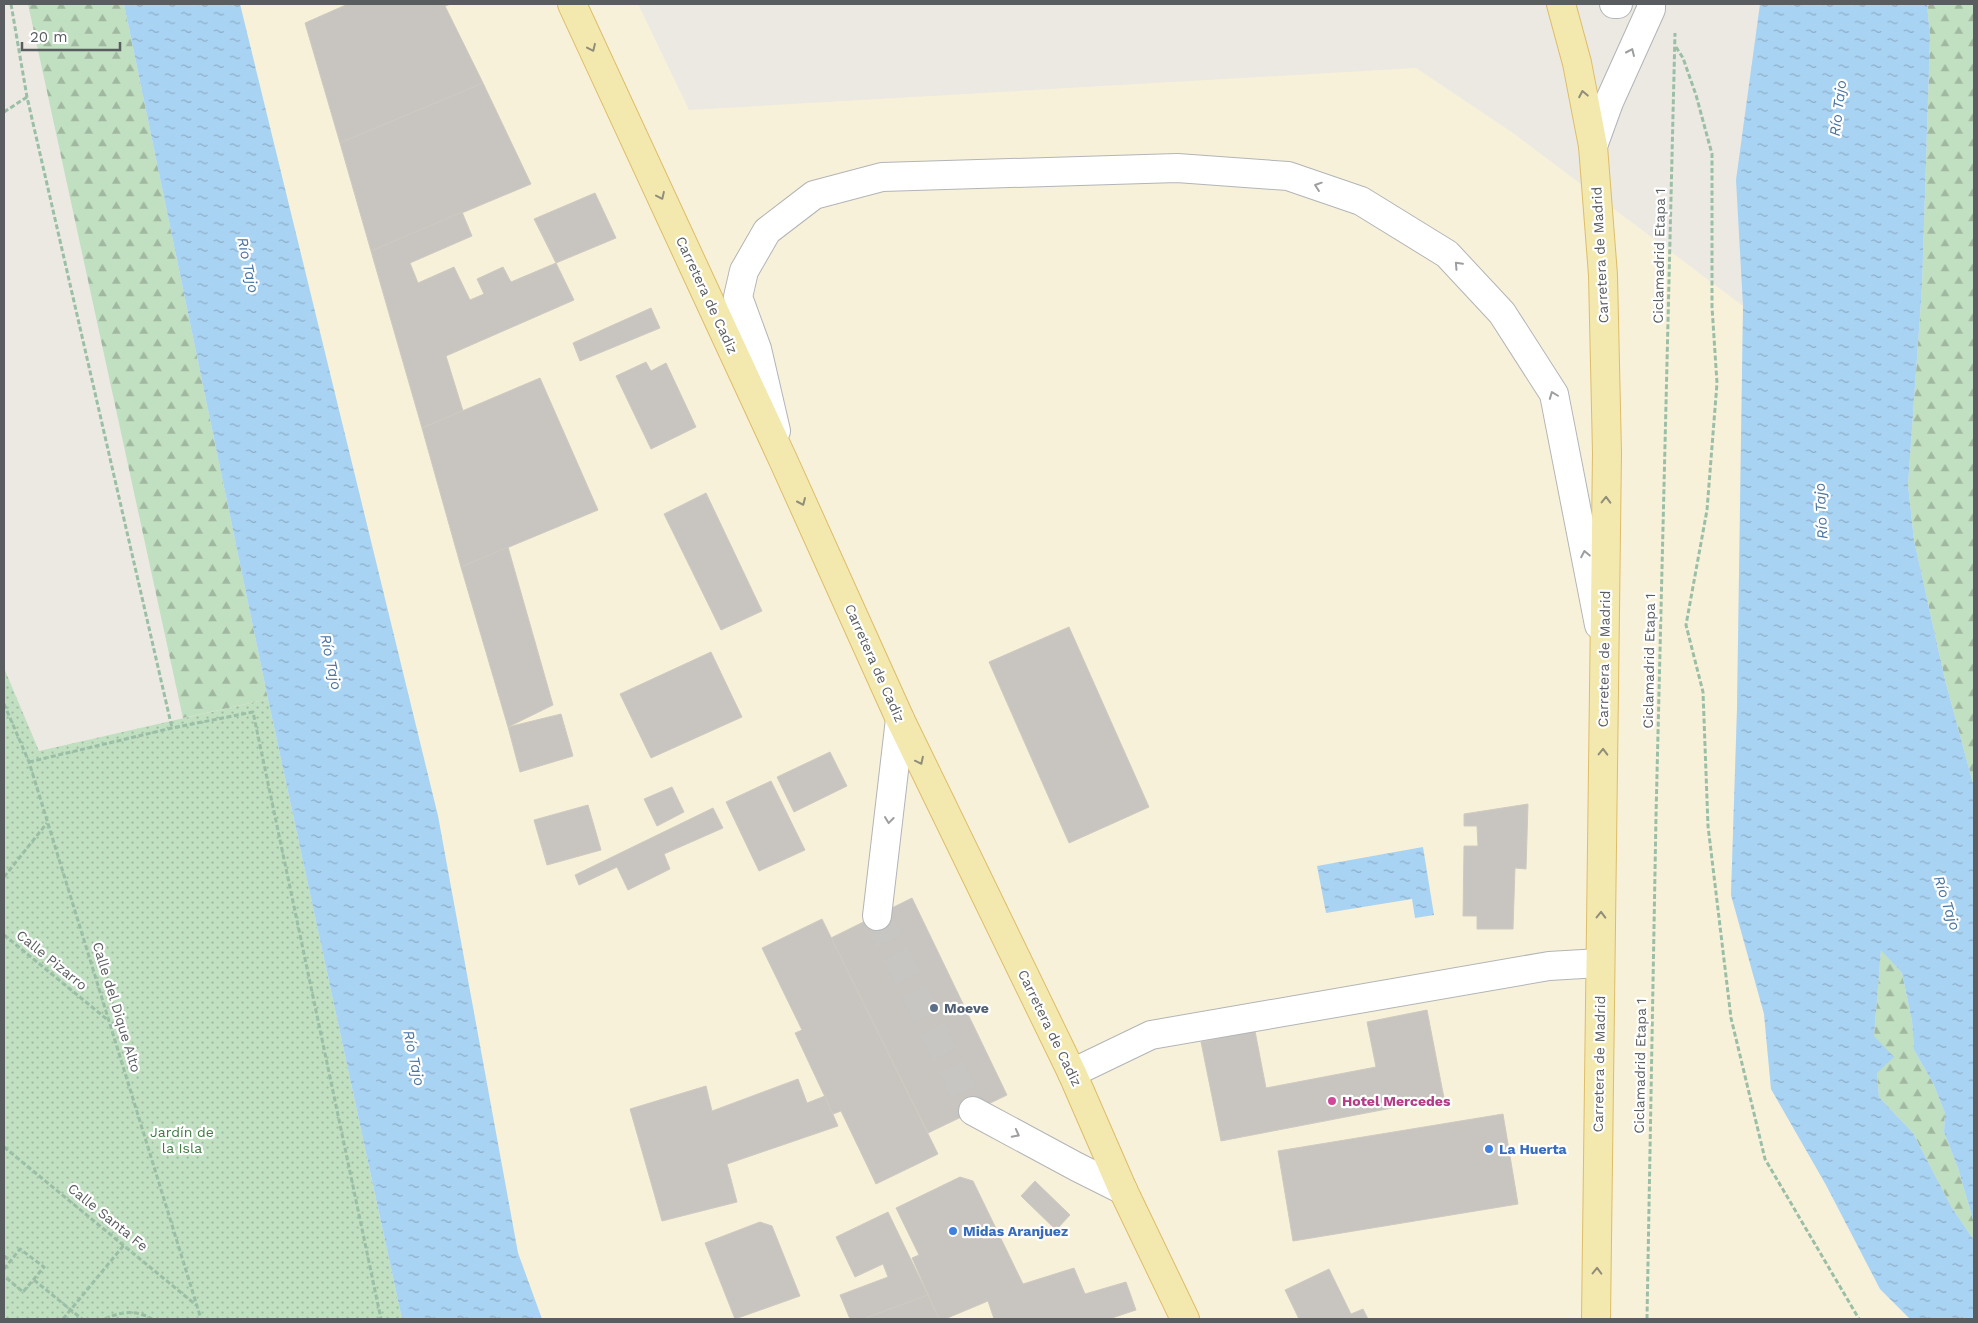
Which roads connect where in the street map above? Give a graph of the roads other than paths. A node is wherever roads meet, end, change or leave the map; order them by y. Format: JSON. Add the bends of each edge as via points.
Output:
{"nodes":[{"id":1,"x":572,"y":4,"type":"edge"},
{"id":2,"x":1561,"y":4,"type":"edge"},
{"id":3,"x":1651,"y":4,"type":"edge"},
{"id":4,"x":1593,"y":146,"type":"junction"},
{"id":5,"x":784,"y":462,"type":"junction"},
{"id":6,"x":1604,"y":654,"type":"junction"},
{"id":7,"x":900,"y":719,"type":"junction"},
{"id":8,"x":877,"y":916,"type":"tunnel mouth"},
{"id":9,"x":1600,"y":963,"type":"junction"},
{"id":10,"x":1072,"y":1073,"type":"junction"},
{"id":11,"x":973,"y":1111,"type":"tunnel mouth"},
{"id":12,"x":1123,"y":1190,"type":"junction"},
{"id":13,"x":1185,"y":1319,"type":"edge"},
{"id":14,"x":1596,"y":1319,"type":"edge"}],
"edges":[{"from":1,"to":5,"type":"main road","name":"Carretera de Cadiz","one_way":true},
{"from":4,"to":2,"type":"main road","name":"Carretera de Madrid","one_way":true,"via":[[1577,63]]},
{"from":4,"to":3,"type":"street","one_way":true},
{"from":6,"to":4,"type":"main road","name":"Carretera de Madrid","one_way":true,"via":[[1607,453],[1603,275]]},
{"from":6,"to":5,"type":"street","one_way":true,"via":[[1554,394],[1502,313],[1448,254],[1361,201],[1288,176],[1177,168],[882,177],[814,195],[767,231],[744,271],[738,297],[757,349]]},
{"from":5,"to":7,"type":"main road","name":"Carretera de Cadiz","one_way":true},
{"from":9,"to":6,"type":"main road","name":"Carretera de Madrid","one_way":true},
{"from":7,"to":8,"type":"street","one_way":true},
{"from":7,"to":10,"type":"main road","name":"Carretera de Cadiz","one_way":true},
{"from":9,"to":10,"type":"street","via":[[1549,966],[1151,1035]]},
{"from":14,"to":9,"type":"main road","name":"Carretera de Madrid","one_way":true},
{"from":10,"to":12,"type":"main road","name":"Carretera de Cadiz"},
{"from":11,"to":12,"type":"street","one_way":true},
{"from":12,"to":13,"type":"main road","name":"Carretera de Cadiz"}]}
